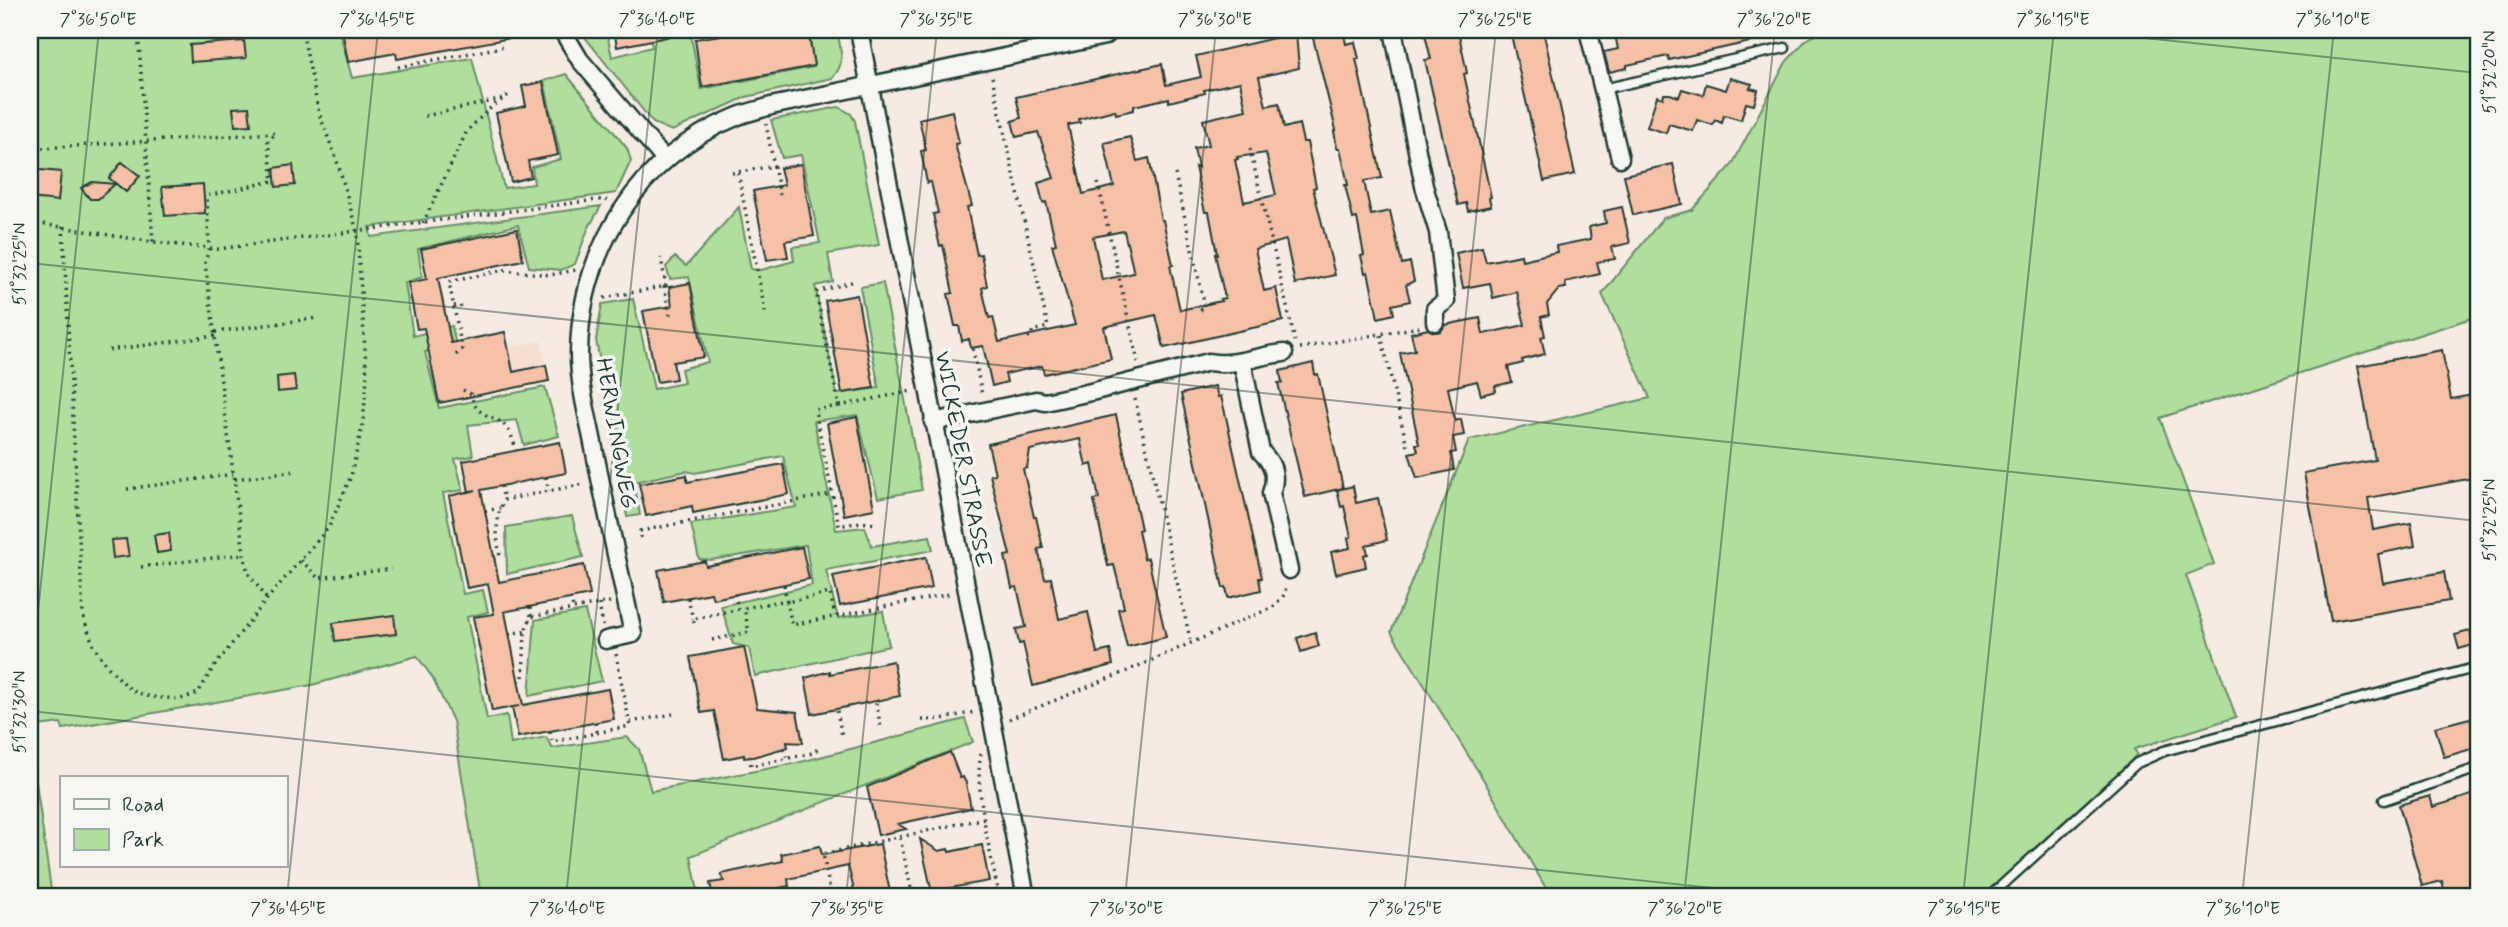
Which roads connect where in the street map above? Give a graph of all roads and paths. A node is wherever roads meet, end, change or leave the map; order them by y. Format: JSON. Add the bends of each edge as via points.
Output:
{"nodes":[{"id":1,"x":138,"y":30,"type":"edge"},
{"id":2,"x":302,"y":30,"type":"edge"},
{"id":3,"x":562,"y":30,"type":"edge"},
{"id":4,"x":859,"y":30,"type":"edge"},
{"id":5,"x":1112,"y":30,"type":"edge"},
{"id":6,"x":1393,"y":30,"type":"edge"},
{"id":7,"x":1588,"y":30,"type":"edge"},
{"id":8,"x":502,"y":47,"type":"dead end"},
{"id":9,"x":1785,"y":48,"type":"dead end"},
{"id":10,"x":989,"y":62,"type":"junction"},
{"id":11,"x":398,"y":67,"type":"dead end"},
{"id":12,"x":870,"y":86,"type":"junction"},
{"id":13,"x":1603,"y":89,"type":"junction"},
{"id":14,"x":511,"y":93,"type":"dead end"},
{"id":15,"x":503,"y":99,"type":"junction"},
{"id":16,"x":425,"y":116,"type":"dead end"},
{"id":17,"x":765,"y":118,"type":"dead end"},
{"id":18,"x":146,"y":142,"type":"junction"},
{"id":19,"x":42,"y":148,"type":"dead end"},
{"id":20,"x":1250,"y":149,"type":"dead end"},
{"id":21,"x":1620,"y":158,"type":"dead end"},
{"id":22,"x":665,"y":160,"type":"junction"},
{"id":23,"x":774,"y":166,"type":"junction"},
{"id":24,"x":1175,"y":174,"type":"dead end"},
{"id":25,"x":1098,"y":183,"type":"dead end"},
{"id":26,"x":780,"y":195,"type":"dead end"},
{"id":27,"x":621,"y":208,"type":"junction"},
{"id":28,"x":30,"y":222,"type":"edge"},
{"id":29,"x":423,"y":223,"type":"junction"},
{"id":30,"x":64,"y":226,"type":"junction"},
{"id":31,"x":357,"y":232,"type":"junction"},
{"id":32,"x":153,"y":242,"type":"junction"},
{"id":33,"x":209,"y":248,"type":"junction"},
{"id":34,"x":661,"y":258,"type":"dead end"},
{"id":35,"x":581,"y":268,"type":"dead end"},
{"id":36,"x":852,"y":282,"type":"dead end"},
{"id":37,"x":664,"y":286,"type":"junction"},
{"id":38,"x":596,"y":299,"type":"dead end"},
{"id":39,"x":454,"y":306,"type":"junction"},
{"id":40,"x":462,"y":311,"type":"dead end"},
{"id":41,"x":1197,"y":312,"type":"dead end"},
{"id":42,"x":670,"y":315,"type":"dead end"},
{"id":43,"x":766,"y":316,"type":"dead end"},
{"id":44,"x":317,"y":318,"type":"dead end"},
{"id":45,"x":1435,"y":322,"type":"joint"},
{"id":46,"x":215,"y":334,"type":"junction"},
{"id":47,"x":1381,"y":335,"type":"junction"},
{"id":48,"x":1024,"y":338,"type":"dead end"},
{"id":49,"x":973,"y":349,"type":"dead end"},
{"id":50,"x":109,"y":350,"type":"dead end"},
{"id":51,"x":1284,"y":353,"type":"dead end"},
{"id":52,"x":456,"y":355,"type":"dead end"},
{"id":53,"x":1242,"y":360,"type":"junction"},
{"id":54,"x":1136,"y":380,"type":"junction"},
{"id":55,"x":926,"y":388,"type":"junction"},
{"id":56,"x":463,"y":390,"type":"dead end"},
{"id":57,"x":839,"y":406,"type":"junction"},
{"id":58,"x":985,"y":411,"type":"junction"},
{"id":59,"x":933,"y":422,"type":"junction"},
{"id":60,"x":1407,"y":446,"type":"dead end"},
{"id":61,"x":516,"y":450,"type":"dead end"},
{"id":62,"x":294,"y":471,"type":"dead end"},
{"id":63,"x":235,"y":477,"type":"junction"},
{"id":64,"x":546,"y":477,"type":"dead end"},
{"id":65,"x":584,"y":484,"type":"dead end"},
{"id":66,"x":501,"y":486,"type":"dead end"},
{"id":67,"x":127,"y":489,"type":"dead end"},
{"id":68,"x":549,"y":491,"type":"junction"},
{"id":69,"x":832,"y":494,"type":"junction"},
{"id":70,"x":504,"y":500,"type":"junction"},
{"id":71,"x":500,"y":508,"type":"junction"},
{"id":72,"x":485,"y":511,"type":"dead end"},
{"id":73,"x":876,"y":524,"type":"dead end"},
{"id":74,"x":641,"y":538,"type":"dead end"},
{"id":75,"x":244,"y":554,"type":"junction"},
{"id":76,"x":494,"y":557,"type":"dead end"},
{"id":77,"x":301,"y":560,"type":"junction"},
{"id":78,"x":141,"y":567,"type":"dead end"},
{"id":79,"x":391,"y":569,"type":"dead end"},
{"id":80,"x":1289,"y":570,"type":"joint"},
{"id":81,"x":784,"y":585,"type":"dead end"},
{"id":82,"x":954,"y":593,"type":"dead end"},
{"id":83,"x":735,"y":594,"type":"dead end"},
{"id":84,"x":571,"y":598,"type":"dead end"},
{"id":85,"x":688,"y":598,"type":"dead end"},
{"id":86,"x":267,"y":599,"type":"junction"},
{"id":87,"x":615,"y":600,"type":"dead end"},
{"id":88,"x":787,"y":602,"type":"junction"},
{"id":89,"x":599,"y":604,"type":"junction"},
{"id":90,"x":530,"y":607,"type":"dead end"},
{"id":91,"x":573,"y":608,"type":"junction"},
{"id":92,"x":744,"y":608,"type":"junction"},
{"id":93,"x":738,"y":609,"type":"junction"},
{"id":94,"x":531,"y":617,"type":"junction"},
{"id":95,"x":835,"y":617,"type":"junction"},
{"id":96,"x":525,"y":631,"type":"junction"},
{"id":97,"x":509,"y":635,"type":"dead end"},
{"id":98,"x":608,"y":636,"type":"junction"},
{"id":99,"x":712,"y":640,"type":"dead end"},
{"id":100,"x":1191,"y":643,"type":"junction"},
{"id":101,"x":2478,"y":667,"type":"edge"},
{"id":102,"x":518,"y":680,"type":"dead end"},
{"id":103,"x":876,"y":703,"type":"dead end"},
{"id":104,"x":837,"y":710,"type":"dead end"},
{"id":105,"x":977,"y":712,"type":"dead end"},
{"id":106,"x":673,"y":714,"type":"dead end"},
{"id":107,"x":922,"y":720,"type":"dead end"},
{"id":108,"x":630,"y":722,"type":"junction"},
{"id":109,"x":595,"y":723,"type":"dead end"},
{"id":110,"x":993,"y":726,"type":"junction"},
{"id":111,"x":881,"y":728,"type":"dead end"},
{"id":112,"x":550,"y":732,"type":"dead end"},
{"id":113,"x":597,"y":732,"type":"junction"},
{"id":114,"x":842,"y":736,"type":"dead end"},
{"id":115,"x":821,"y":746,"type":"dead end"},
{"id":116,"x":785,"y":749,"type":"dead end"},
{"id":117,"x":750,"y":756,"type":"dead end"},
{"id":118,"x":786,"y":758,"type":"junction"},
{"id":119,"x":2478,"y":768,"type":"edge"},
{"id":120,"x":2384,"y":800,"type":"dead end"},
{"id":121,"x":985,"y":818,"type":"dead end"},
{"id":122,"x":900,"y":837,"type":"junction"},
{"id":123,"x":825,"y":895,"type":"edge"},
{"id":124,"x":800,"y":897,"type":"edge"},
{"id":125,"x":913,"y":897,"type":"edge"},
{"id":126,"x":1026,"y":897,"type":"edge"},
{"id":127,"x":1989,"y":897,"type":"edge"}],
"edges":[{"from":1,"to":18,"type":"path"},
{"from":2,"to":31,"type":"path","via":[[319,113]]},
{"from":3,"to":22,"type":"street","via":[[580,60]]},
{"from":4,"to":12,"type":"street","name":"WICKEDER STRASSE"},
{"from":5,"to":10,"type":"street","name":"HERWINGWEG","via":[[1105,36]]},
{"from":6,"to":45,"type":"street","via":[[1424,186],[1438,232],[1446,301],[1435,309]]},
{"from":7,"to":13,"type":"street"},
{"from":8,"to":11,"type":"path"},
{"from":9,"to":13,"type":"lane"},
{"from":10,"to":12,"type":"street","name":"HERWINGWEG"},
{"from":10,"to":48,"type":"path","via":[[1048,327]]},
{"from":12,"to":22,"type":"street","name":"HERWINGWEG","via":[[735,117]]},
{"from":12,"to":55,"type":"street","name":"WICKEDER STRASSE"},
{"from":13,"to":21,"type":"street"},
{"from":14,"to":15,"type":"path"},
{"from":15,"to":16,"type":"path"},
{"from":15,"to":29,"type":"path","via":[[467,131]]},
{"from":17,"to":23,"type":"path"},
{"from":18,"to":19,"type":"path"},
{"from":18,"to":32,"type":"path"},
{"from":18,"to":33,"type":"path","via":[[276,133],[268,141],[273,181],[207,196]]},
{"from":20,"to":47,"type":"path","via":[[1296,348]]},
{"from":22,"to":27,"type":"street","name":"HERWINGWEG"},
{"from":23,"to":26,"type":"path"},
{"from":23,"to":43,"type":"path","via":[[735,173]]},
{"from":24,"to":41,"type":"path","via":[[1205,307]]},
{"from":25,"to":54,"type":"path"},
{"from":27,"to":29,"type":"path","via":[[604,199]]},
{"from":27,"to":98,"type":"street","name":"HERWINGWEG","via":[[590,276],[579,356],[634,634]]},
{"from":28,"to":30,"type":"path"},
{"from":29,"to":31,"type":"path"},
{"from":30,"to":32,"type":"path"},
{"from":30,"to":86,"type":"path","via":[[83,616],[94,647],[131,690],[150,697],[181,699],[198,693],[212,668]]},
{"from":31,"to":33,"type":"path"},
{"from":31,"to":77,"type":"path","via":[[367,378],[363,423],[344,495],[329,527]]},
{"from":32,"to":33,"type":"path"},
{"from":33,"to":46,"type":"path","via":[[205,263]]},
{"from":34,"to":37,"type":"path"},
{"from":35,"to":39,"type":"path","via":[[550,275],[504,270],[449,282]]},
{"from":36,"to":57,"type":"path","via":[[816,292]]},
{"from":37,"to":38,"type":"path"},
{"from":37,"to":42,"type":"path"},
{"from":39,"to":40,"type":"path","via":[[460,305]]},
{"from":39,"to":52,"type":"path","via":[[462,349]]},
{"from":44,"to":46,"type":"path"},
{"from":45,"to":47,"type":"path"},
{"from":46,"to":50,"type":"path"},
{"from":46,"to":63,"type":"path"},
{"from":47,"to":60,"type":"path"},
{"from":49,"to":58,"type":"path"},
{"from":51,"to":53,"type":"street"},
{"from":53,"to":54,"type":"street","via":[[1224,365],[1209,362]]},
{"from":53,"to":80,"type":"street","via":[[1261,452],[1270,460],[1275,481],[1271,493]]},
{"from":54,"to":58,"type":"street"},
{"from":54,"to":100,"type":"path"},
{"from":55,"to":57,"type":"path"},
{"from":55,"to":59,"type":"street","name":"WICKEDER STRASSE"},
{"from":56,"to":61,"type":"path","via":[[471,394],[480,413],[506,427]]},
{"from":57,"to":69,"type":"path","via":[[815,410]]},
{"from":58,"to":59,"type":"street"},
{"from":59,"to":110,"type":"street","name":"WICKEDER STRASSE"},
{"from":62,"to":63,"type":"path"},
{"from":63,"to":67,"type":"path"},
{"from":63,"to":75,"type":"path"},
{"from":64,"to":68,"type":"path"},
{"from":65,"to":68,"type":"path"},
{"from":66,"to":70,"type":"path"},
{"from":68,"to":70,"type":"path"},
{"from":69,"to":73,"type":"path","via":[[839,526]]},
{"from":69,"to":74,"type":"path","via":[[640,531]]},
{"from":70,"to":71,"type":"path"},
{"from":71,"to":72,"type":"path"},
{"from":71,"to":76,"type":"path","via":[[496,533],[500,556]]},
{"from":75,"to":78,"type":"path"},
{"from":75,"to":86,"type":"path","via":[[248,573]]},
{"from":77,"to":79,"type":"path","via":[[318,578]]},
{"from":77,"to":86,"type":"path"},
{"from":80,"to":100,"type":"path","via":[[1285,594],[1273,607]]},
{"from":81,"to":88,"type":"path"},
{"from":82,"to":95,"type":"path"},
{"from":83,"to":93,"type":"path"},
{"from":84,"to":91,"type":"path"},
{"from":85,"to":93,"type":"path","via":[[693,621]]},
{"from":87,"to":89,"type":"path"},
{"from":88,"to":92,"type":"path"},
{"from":88,"to":95,"type":"path","via":[[792,625]]},
{"from":88,"to":95,"type":"path","via":[[830,593]]},
{"from":89,"to":91,"type":"path"},
{"from":89,"to":98,"type":"path"},
{"from":90,"to":94,"type":"path"},
{"from":91,"to":94,"type":"path"},
{"from":92,"to":93,"type":"path"},
{"from":92,"to":99,"type":"path","via":[[749,632]]},
{"from":94,"to":96,"type":"path"},
{"from":96,"to":97,"type":"path"},
{"from":96,"to":102,"type":"path","via":[[523,679]]},
{"from":98,"to":108,"type":"path"},
{"from":100,"to":110,"type":"path"},
{"from":101,"to":127,"type":"lane","via":[[2164,751],[2137,763]]},
{"from":103,"to":111,"type":"path"},
{"from":104,"to":114,"type":"path"},
{"from":105,"to":107,"type":"path"},
{"from":106,"to":108,"type":"path"},
{"from":108,"to":113,"type":"path","via":[[631,726]]},
{"from":109,"to":113,"type":"path"},
{"from":110,"to":126,"type":"street","name":"WICKEDER STRASSE"},
{"from":112,"to":113,"type":"path","via":[[552,741]]},
{"from":115,"to":118,"type":"path","via":[[813,754]]},
{"from":116,"to":118,"type":"path"},
{"from":117,"to":118,"type":"path","via":[[751,766]]},
{"from":119,"to":120,"type":"lane"},
{"from":121,"to":122,"type":"path"},
{"from":122,"to":123,"type":"path","via":[[823,854],[830,891]]},
{"from":122,"to":125,"type":"path"},
{"from":123,"to":124,"type":"path"}]}
